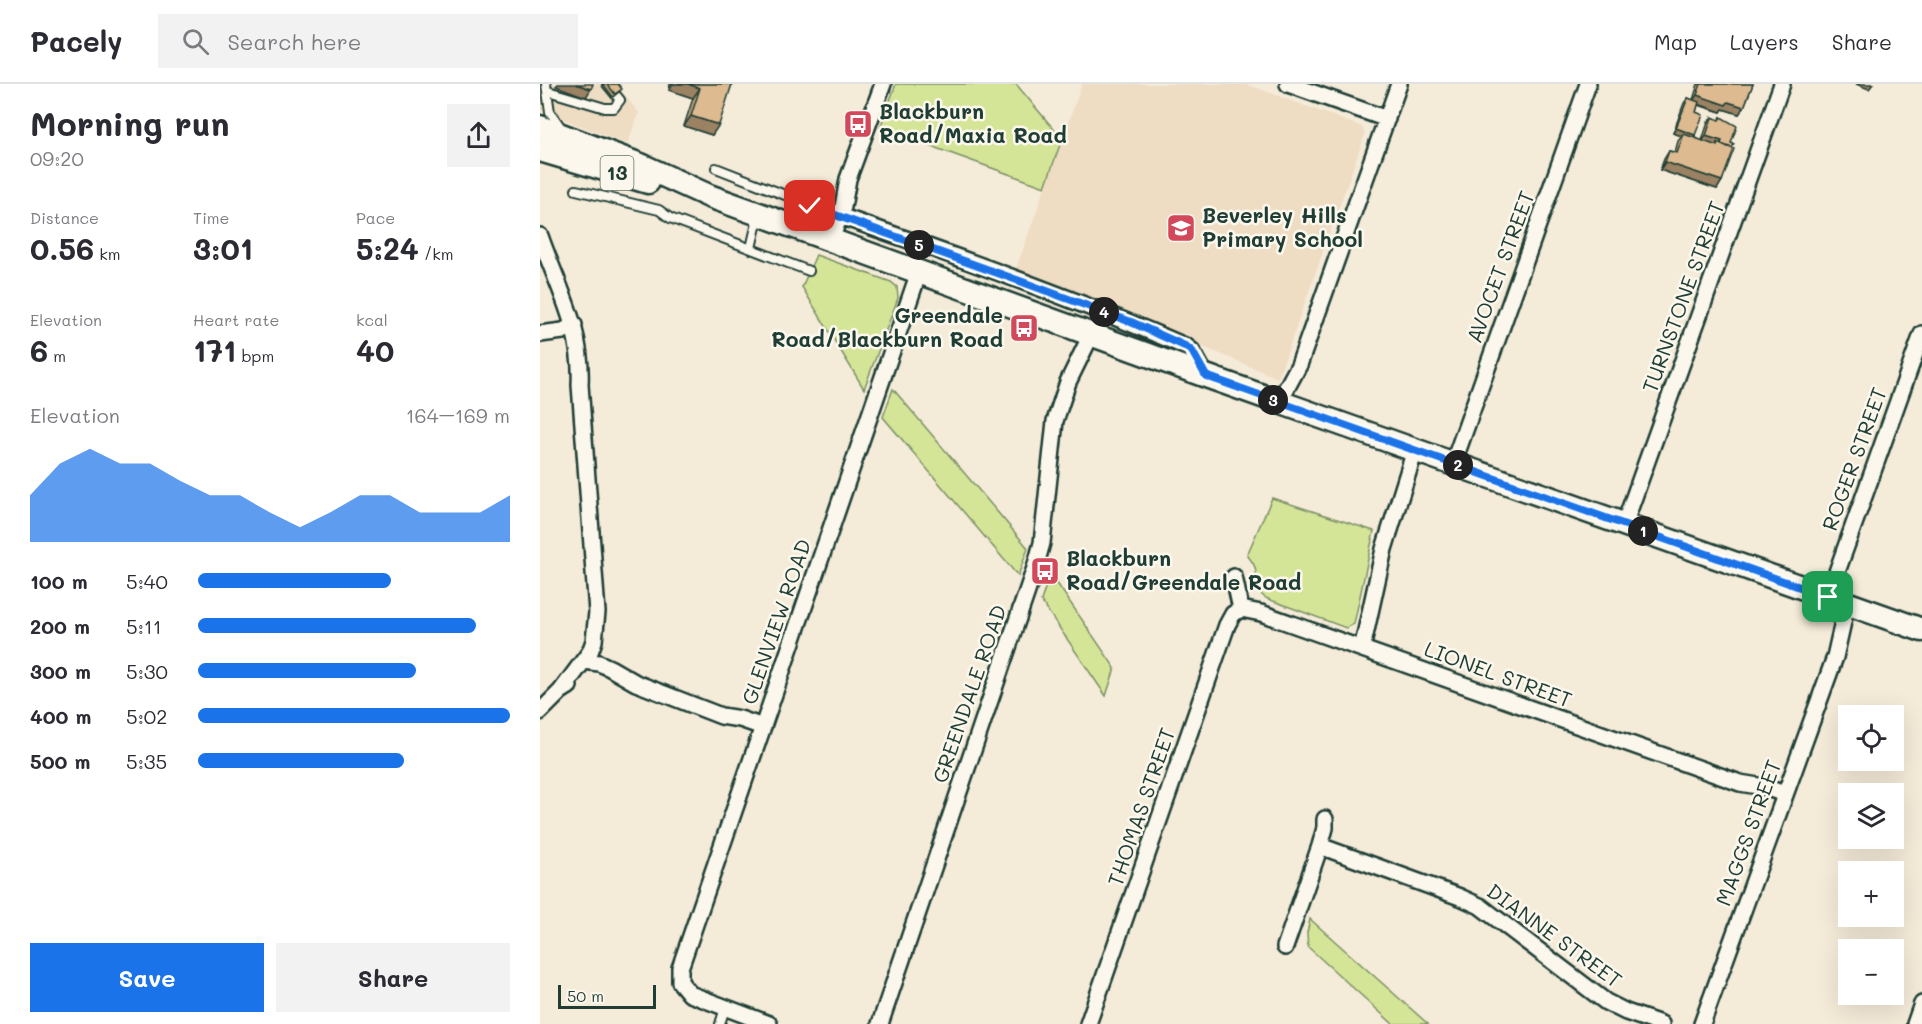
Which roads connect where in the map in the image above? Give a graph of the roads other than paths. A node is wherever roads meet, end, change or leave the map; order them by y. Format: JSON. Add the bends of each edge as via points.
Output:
{"nodes":[{"id":1,"x":608,"y":84,"type":"edge"},
{"id":2,"x":883,"y":84,"type":"edge"},
{"id":3,"x":1288,"y":84,"type":"edge"},
{"id":4,"x":1399,"y":84,"type":"edge"},
{"id":5,"x":1588,"y":84,"type":"edge"},
{"id":6,"x":1782,"y":84,"type":"edge"},
{"id":7,"x":547,"y":87,"type":"edge"},
{"id":8,"x":1387,"y":119,"type":"junction"},
{"id":9,"x":540,"y":127,"type":"edge"},
{"id":10,"x":569,"y":138,"type":"junction"},
{"id":11,"x":540,"y":150,"type":"edge"},
{"id":12,"x":716,"y":168,"type":"dead end"},
{"id":13,"x":576,"y":190,"type":"dead end"},
{"id":14,"x":696,"y":192,"type":"junction"},
{"id":15,"x":759,"y":214,"type":"junction"},
{"id":16,"x":835,"y":215,"type":"junction"},
{"id":17,"x":540,"y":236,"type":"edge"},
{"id":18,"x":826,"y":238,"type":"junction"},
{"id":19,"x":751,"y":248,"type":"junction"},
{"id":20,"x":809,"y":271,"type":"dead end"},
{"id":21,"x":919,"y":272,"type":"junction"},
{"id":22,"x":568,"y":326,"type":"junction"},
{"id":23,"x":540,"y":327,"type":"edge"},
{"id":24,"x":1086,"y":333,"type":"junction"},
{"id":25,"x":540,"y":334,"type":"edge"},
{"id":26,"x":1922,"y":334,"type":"edge"},
{"id":27,"x":1206,"y":376,"type":"junction"},
{"id":28,"x":1285,"y":404,"type":"junction"},
{"id":29,"x":1415,"y":450,"type":"junction"},
{"id":30,"x":1454,"y":464,"type":"junction"},
{"id":31,"x":1624,"y":525,"type":"junction"},
{"id":32,"x":1234,"y":577,"type":"dead end"},
{"id":33,"x":1844,"y":603,"type":"junction"},
{"id":34,"x":1241,"y":609,"type":"junction"},
{"id":35,"x":1922,"y":630,"type":"edge"},
{"id":36,"x":1362,"y":649,"type":"junction"},
{"id":37,"x":589,"y":663,"type":"junction"},
{"id":38,"x":540,"y":712,"type":"edge"},
{"id":39,"x":762,"y":731,"type":"junction"},
{"id":40,"x":1783,"y":798,"type":"junction"},
{"id":41,"x":1324,"y":819,"type":"dead end"},
{"id":42,"x":1320,"y":846,"type":"junction"},
{"id":43,"x":1285,"y":947,"type":"dead end"},
{"id":44,"x":1922,"y":1004,"type":"edge"},
{"id":45,"x":725,"y":1008,"type":"junction"},
{"id":46,"x":880,"y":1021,"type":"edge"},
{"id":47,"x":720,"y":1024,"type":"edge"},
{"id":48,"x":768,"y":1024,"type":"edge"},
{"id":49,"x":1088,"y":1024,"type":"edge"},
{"id":50,"x":1661,"y":1024,"type":"edge"},
{"id":51,"x":1702,"y":1024,"type":"edge"},
{"id":52,"x":1915,"y":1024,"type":"edge"}],
"edges":[{"from":1,"to":7,"type":"lane","via":[[620,100],[614,108]]},
{"from":2,"to":16,"type":"street"},
{"from":3,"to":8,"type":"street"},
{"from":4,"to":8,"type":"street"},
{"from":5,"to":30,"type":"street","name":"AVOCET STREET"},
{"from":6,"to":31,"type":"street","name":"TURNSTONE STREET"},
{"from":7,"to":10,"type":"lane","via":[[550,112]]},
{"from":8,"to":28,"type":"street"},
{"from":9,"to":10,"type":"main road","number":"13"},
{"from":10,"to":14,"type":"main road","number":"13","via":[[643,166]]},
{"from":11,"to":14,"type":"main road","number":"13"},
{"from":12,"to":16,"type":"lane"},
{"from":13,"to":19,"type":"lane","via":[[659,210],[670,218]]},
{"from":14,"to":15,"type":"main road","number":"13"},
{"from":15,"to":18,"type":"main road","number":"13"},
{"from":15,"to":19,"type":"lane"},
{"from":16,"to":18,"type":"street"},
{"from":16,"to":27,"type":"street","via":[[1131,322],[1192,351]]},
{"from":17,"to":22,"type":"street","via":[[567,302]]},
{"from":18,"to":21,"type":"main road","number":"13"},
{"from":19,"to":20,"type":"lane"},
{"from":21,"to":24,"type":"main road","number":"13"},
{"from":21,"to":39,"type":"street","name":"GLENVIEW ROAD"},
{"from":22,"to":23,"type":"street"},
{"from":22,"to":25,"type":"street"},
{"from":22,"to":37,"type":"street","via":[[580,350],[597,612]]},
{"from":24,"to":27,"type":"main road","number":"13"},
{"from":24,"to":46,"type":"street","name":"GREENDALE ROAD","via":[[1055,421],[1042,543]]},
{"from":26,"to":33,"type":"street","name":"ROGER STREET"},
{"from":27,"to":28,"type":"main road","number":"13"},
{"from":28,"to":29,"type":"main road","number":"13"},
{"from":29,"to":30,"type":"main road","number":"13"},
{"from":29,"to":36,"type":"street","via":[[1384,549]]},
{"from":30,"to":31,"type":"main road","number":"13"},
{"from":31,"to":33,"type":"main road","number":"13"},
{"from":32,"to":34,"type":"street"},
{"from":33,"to":35,"type":"main road","number":"13"},
{"from":33,"to":40,"type":"street","name":"MAGGS STREET","via":[[1835,657]]},
{"from":34,"to":36,"type":"street","name":"LIONEL STREET"},
{"from":34,"to":49,"type":"street","name":"THOMAS STREET","via":[[1227,625]]},
{"from":36,"to":40,"type":"street","name":"LIONEL STREET","via":[[1740,783],[1764,787]]},
{"from":37,"to":38,"type":"street","via":[[567,680]]},
{"from":37,"to":39,"type":"street","via":[[616,679],[721,716],[736,726]]},
{"from":39,"to":45,"type":"street","name":"GLENVIEW ROAD","via":[[680,968],[682,986],[694,997]]},
{"from":40,"to":51,"type":"street","name":"MAGGS STREET"},
{"from":41,"to":42,"type":"street"},
{"from":42,"to":43,"type":"street"},
{"from":42,"to":50,"type":"street","name":"DIANNE STREET","via":[[1480,906],[1606,1002]]},
{"from":44,"to":52,"type":"street"},
{"from":45,"to":47,"type":"lane"},
{"from":45,"to":48,"type":"street"}]}
